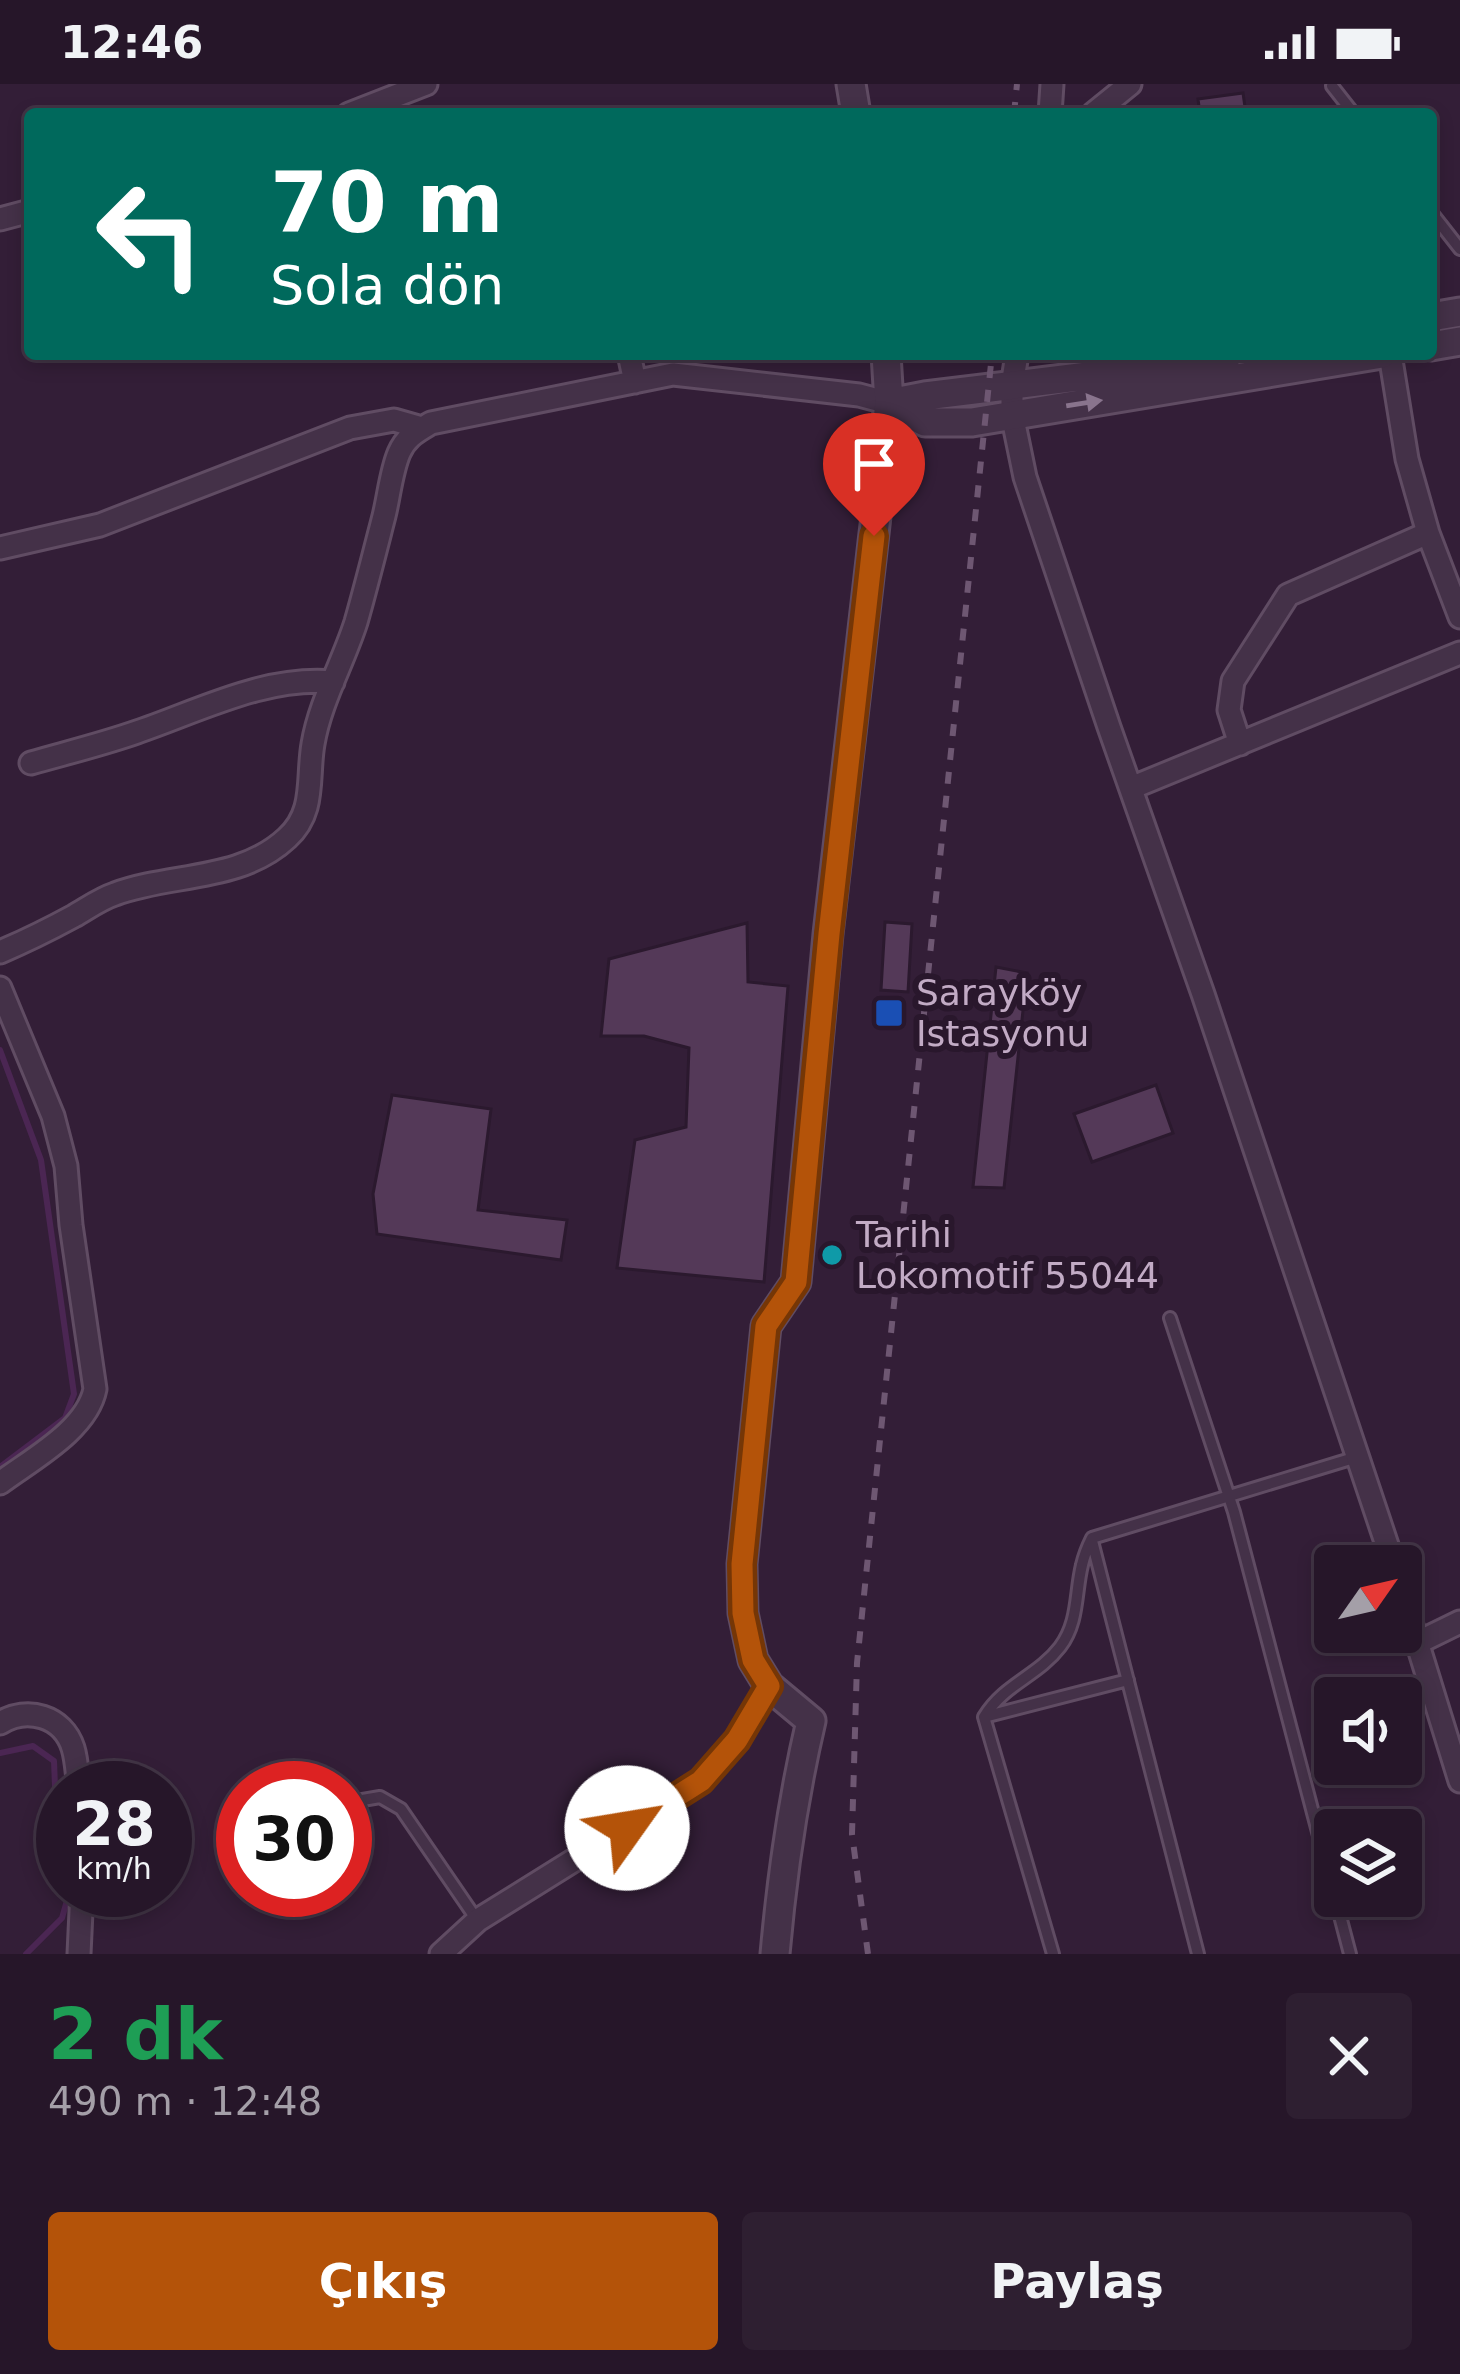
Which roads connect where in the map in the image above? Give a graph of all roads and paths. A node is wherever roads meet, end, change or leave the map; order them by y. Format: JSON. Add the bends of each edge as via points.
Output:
{"nodes":[{"id":1,"x":426,"y":84,"type":"edge"},
{"id":2,"x":1130,"y":84,"type":"edge"},
{"id":3,"x":364,"y":108,"type":"edge"},
{"id":4,"x":1100,"y":108,"type":"edge"},
{"id":5,"x":1437,"y":220,"type":"edge"},
{"id":6,"x":1460,"y":249,"type":"edge"},
{"id":7,"x":630,"y":360,"type":"edge"},
{"id":8,"x":886,"y":360,"type":"edge"},
{"id":9,"x":1016,"y":360,"type":"edge"},
{"id":10,"x":1197,"y":360,"type":"edge"},
{"id":11,"x":1337,"y":360,"type":"edge"},
{"id":12,"x":1387,"y":360,"type":"edge"},
{"id":13,"x":634,"y":382,"type":"junction"},
{"id":14,"x":1012,"y":400,"type":"junction"},
{"id":15,"x":889,"y":403,"type":"junction"},
{"id":16,"x":422,"y":428,"type":"junction"},
{"id":17,"x":1428,"y":533,"type":"junction"},
{"id":18,"x":0,"y":548,"type":"edge"},
{"id":19,"x":1460,"y":617,"type":"edge"},
{"id":20,"x":1460,"y":653,"type":"edge"},
{"id":21,"x":333,"y":682,"type":"junction"},
{"id":22,"x":1240,"y":744,"type":"junction"},
{"id":23,"x":31,"y":763,"type":"dead end"},
{"id":24,"x":1131,"y":788,"type":"junction"},
{"id":25,"x":0,"y":952,"type":"edge"},
{"id":26,"x":0,"y":988,"type":"edge"},
{"id":27,"x":1170,"y":1318,"type":"dead end"},
{"id":28,"x":1357,"y":1457,"type":"junction"},
{"id":29,"x":0,"y":1483,"type":"edge"},
{"id":30,"x":1228,"y":1496,"type":"junction"},
{"id":31,"x":1092,"y":1538,"type":"junction"},
{"id":32,"x":1387,"y":1545,"type":"edge"},
{"id":33,"x":1460,"y":1622,"type":"edge"},
{"id":34,"x":1422,"y":1640,"type":"edge"},
{"id":35,"x":1420,"y":1653,"type":"edge"},
{"id":36,"x":1128,"y":1679,"type":"junction"},
{"id":37,"x":769,"y":1686,"type":"junction"},
{"id":38,"x":984,"y":1718,"type":"junction"},
{"id":39,"x":0,"y":1723,"type":"edge"},
{"id":40,"x":76,"y":1761,"type":"edge"},
{"id":41,"x":1460,"y":1781,"type":"edge"},
{"id":42,"x":372,"y":1798,"type":"edge"},
{"id":43,"x":81,"y":1917,"type":"edge"},
{"id":44,"x":478,"y":1920,"type":"junction"},
{"id":45,"x":79,"y":1954,"type":"edge"},
{"id":46,"x":441,"y":1954,"type":"edge"},
{"id":47,"x":775,"y":1954,"type":"edge"},
{"id":48,"x":1053,"y":1954,"type":"edge"},
{"id":49,"x":1198,"y":1954,"type":"edge"},
{"id":50,"x":1350,"y":1954,"type":"edge"}],
"edges":[{"from":1,"to":3,"type":"street"},
{"from":2,"to":4,"type":"street"},
{"from":5,"to":6,"type":"lane"},
{"from":7,"to":13,"type":"street"},
{"from":8,"to":15,"type":"street"},
{"from":9,"to":14,"type":"street"},
{"from":10,"to":14,"type":"street"},
{"from":14,"to":11,"type":"street","one_way":true},
{"from":12,"to":17,"type":"street"},
{"from":13,"to":15,"type":"street","via":[[674,374]]},
{"from":13,"to":16,"type":"street"},
{"from":14,"to":15,"type":"street","via":[[942,393]]},
{"from":14,"to":24,"type":"street","via":[[1025,477]]},
{"from":15,"to":37,"type":"street","via":[[796,1282],[766,1326],[742,1564],[753,1660]]},
{"from":16,"to":18,"type":"street","via":[[394,419],[350,428],[100,526]]},
{"from":16,"to":21,"type":"street","via":[[397,457]]},
{"from":17,"to":19,"type":"street"},
{"from":17,"to":22,"type":"street","via":[[1288,595],[1233,681],[1229,710]]},
{"from":20,"to":22,"type":"street"},
{"from":21,"to":23,"type":"street","via":[[279,683]]},
{"from":21,"to":25,"type":"street","via":[[312,744],[306,810],[285,841],[248,863],[110,896]]},
{"from":22,"to":24,"type":"street"},
{"from":24,"to":28,"type":"street"},
{"from":26,"to":29,"type":"street","via":[[66,1166],[95,1389],[77,1425]]},
{"from":27,"to":30,"type":"lane"},
{"from":28,"to":30,"type":"lane"},
{"from":28,"to":32,"type":"street"},
{"from":30,"to":31,"type":"lane"},
{"from":30,"to":50,"type":"lane"},
{"from":31,"to":36,"type":"lane"},
{"from":31,"to":38,"type":"lane","via":[[1061,1646],[996,1698]]},
{"from":33,"to":34,"type":"street"},
{"from":35,"to":41,"type":"street"},
{"from":36,"to":38,"type":"lane"},
{"from":36,"to":49,"type":"lane"},
{"from":37,"to":44,"type":"street","via":[[701,1781]]},
{"from":37,"to":47,"type":"street","via":[[811,1721]]},
{"from":38,"to":48,"type":"lane"},
{"from":39,"to":40,"type":"street","via":[[41,1716],[60,1726]]},
{"from":42,"to":44,"type":"lane","via":[[395,1803]]},
{"from":43,"to":45,"type":"street"},
{"from":44,"to":46,"type":"street"}]}
